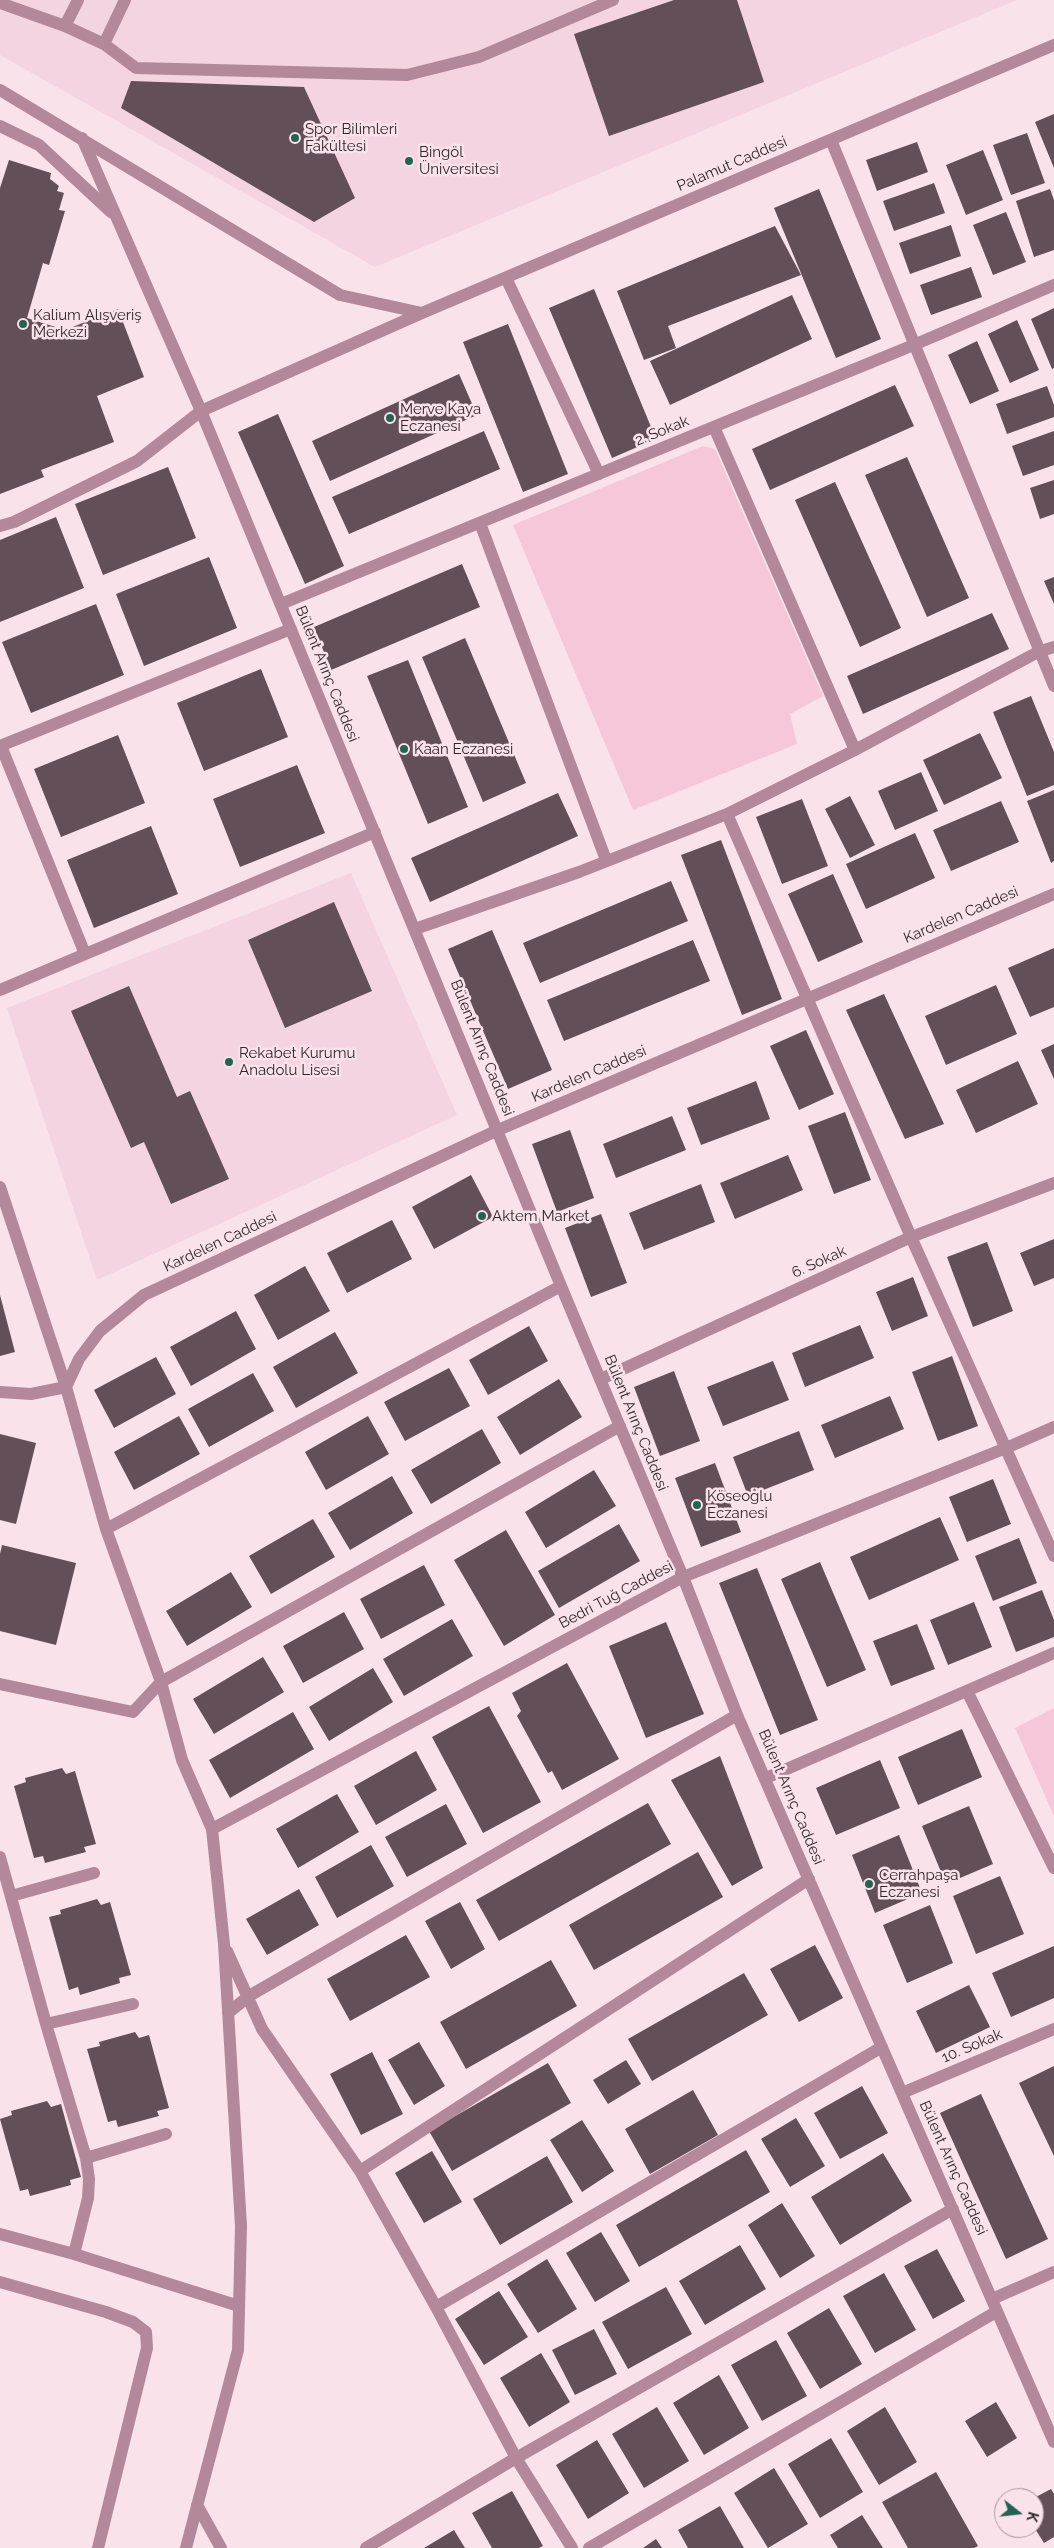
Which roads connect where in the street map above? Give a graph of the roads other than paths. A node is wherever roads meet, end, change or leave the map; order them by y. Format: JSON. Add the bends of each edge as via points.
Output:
{"nodes":[{"id":1,"x":78,"y":0,"type":"edge"},
{"id":2,"x":125,"y":0,"type":"edge"},
{"id":3,"x":613,"y":0,"type":"edge"},
{"id":4,"x":0,"y":3,"type":"edge"},
{"id":5,"x":65,"y":26,"type":"junction"},
{"id":6,"x":104,"y":44,"type":"junction"},
{"id":7,"x":1054,"y":45,"type":"edge"},
{"id":8,"x":0,"y":90,"type":"edge"},
{"id":9,"x":0,"y":126,"type":"edge"},
{"id":10,"x":82,"y":138,"type":"junction"},
{"id":11,"x":831,"y":140,"type":"junction"},
{"id":12,"x":115,"y":215,"type":"junction"},
{"id":13,"x":506,"y":278,"type":"junction"},
{"id":14,"x":1054,"y":285,"type":"edge"},
{"id":15,"x":422,"y":313,"type":"junction"},
{"id":16,"x":916,"y":344,"type":"junction"},
{"id":17,"x":201,"y":411,"type":"junction"},
{"id":18,"x":714,"y":427,"type":"junction"},
{"id":19,"x":599,"y":474,"type":"junction"},
{"id":20,"x":480,"y":523,"type":"junction"},
{"id":21,"x":0,"y":526,"type":"edge"},
{"id":22,"x":281,"y":604,"type":"junction"},
{"id":23,"x":291,"y":629,"type":"junction"},
{"id":24,"x":1054,"y":647,"type":"edge"},
{"id":25,"x":1038,"y":652,"type":"junction"},
{"id":26,"x":1054,"y":686,"type":"edge"},
{"id":27,"x":0,"y":746,"type":"edge"},
{"id":28,"x":855,"y":750,"type":"junction"},
{"id":29,"x":727,"y":814,"type":"junction"},
{"id":30,"x":375,"y":832,"type":"junction"},
{"id":31,"x":606,"y":860,"type":"junction"},
{"id":32,"x":1054,"y":894,"type":"edge"},
{"id":33,"x":415,"y":929,"type":"junction"},
{"id":34,"x":86,"y":954,"type":"junction"},
{"id":35,"x":0,"y":990,"type":"edge"},
{"id":36,"x":806,"y":998,"type":"junction"},
{"id":37,"x":498,"y":1130,"type":"junction"},
{"id":38,"x":1054,"y":1183,"type":"edge"},
{"id":39,"x":0,"y":1188,"type":"edge"},
{"id":40,"x":911,"y":1237,"type":"junction"},
{"id":41,"x":561,"y":1286,"type":"junction"},
{"id":42,"x":601,"y":1379,"type":"junction"},
{"id":43,"x":66,"y":1387,"type":"junction"},
{"id":44,"x":0,"y":1392,"type":"edge"},
{"id":45,"x":620,"y":1426,"type":"junction"},
{"id":46,"x":1054,"y":1427,"type":"edge"},
{"id":47,"x":1006,"y":1448,"type":"junction"},
{"id":48,"x":106,"y":1528,"type":"junction"},
{"id":49,"x":1054,"y":1556,"type":"edge"},
{"id":50,"x":683,"y":1577,"type":"junction"},
{"id":51,"x":1054,"y":1653,"type":"edge"},
{"id":52,"x":161,"y":1682,"type":"junction"},
{"id":53,"x":0,"y":1684,"type":"edge"},
{"id":54,"x":967,"y":1691,"type":"junction"},
{"id":55,"x":738,"y":1715,"type":"junction"},
{"id":56,"x":766,"y":1778,"type":"junction"},
{"id":57,"x":212,"y":1829,"type":"junction"},
{"id":58,"x":0,"y":1857,"type":"edge"},
{"id":59,"x":1054,"y":1868,"type":"edge"},
{"id":60,"x":94,"y":1873,"type":"dead end"},
{"id":61,"x":809,"y":1879,"type":"junction"},
{"id":62,"x":10,"y":1896,"type":"junction"},
{"id":63,"x":224,"y":1944,"type":"junction"},
{"id":64,"x":249,"y":1996,"type":"junction"},
{"id":65,"x":133,"y":2004,"type":"dead end"},
{"id":66,"x":228,"y":2013,"type":"junction"},
{"id":67,"x":46,"y":2024,"type":"junction"},
{"id":68,"x":1054,"y":2029,"type":"edge"},
{"id":69,"x":882,"y":2048,"type":"junction"},
{"id":70,"x":902,"y":2093,"type":"junction"},
{"id":71,"x":166,"y":2134,"type":"dead end"},
{"id":72,"x":86,"y":2158,"type":"junction"},
{"id":73,"x":360,"y":2171,"type":"junction"},
{"id":74,"x":953,"y":2209,"type":"junction"},
{"id":75,"x":0,"y":2234,"type":"edge"},
{"id":76,"x":74,"y":2254,"type":"junction"},
{"id":77,"x":1054,"y":2272,"type":"edge"},
{"id":78,"x":0,"y":2282,"type":"edge"},
{"id":79,"x":992,"y":2299,"type":"junction"},
{"id":80,"x":239,"y":2306,"type":"junction"},
{"id":81,"x":436,"y":2307,"type":"junction"},
{"id":82,"x":996,"y":2312,"type":"junction"},
{"id":83,"x":1054,"y":2442,"type":"edge"},
{"id":84,"x":516,"y":2458,"type":"junction"},
{"id":85,"x":197,"y":2505,"type":"junction"},
{"id":86,"x":98,"y":2548,"type":"edge"},
{"id":87,"x":186,"y":2548,"type":"edge"},
{"id":88,"x":222,"y":2548,"type":"edge"},
{"id":89,"x":366,"y":2548,"type":"edge"},
{"id":90,"x":572,"y":2548,"type":"edge"},
{"id":91,"x":589,"y":2548,"type":"edge"}],
"edges":[{"from":1,"to":5,"type":"street"},
{"from":2,"to":6,"type":"street"},
{"from":3,"to":6,"type":"street","via":[[479,58],[407,75],[136,68]]},
{"from":4,"to":5,"type":"street"},
{"from":5,"to":6,"type":"street"},
{"from":7,"to":11,"type":"street","name":"Palamut Caddesi"},
{"from":8,"to":10,"type":"street"},
{"from":9,"to":12,"type":"street","via":[[39,145]]},
{"from":10,"to":12,"type":"street","name":"Bülent Arınç Caddesi"},
{"from":10,"to":15,"type":"street","via":[[340,294]]},
{"from":11,"to":13,"type":"street","name":"Palamut Caddesi"},
{"from":11,"to":16,"type":"street"},
{"from":12,"to":17,"type":"street","name":"Bülent Arınç Caddesi"},
{"from":13,"to":15,"type":"street","name":"Palamut Caddesi"},
{"from":13,"to":19,"type":"street"},
{"from":14,"to":16,"type":"street","name":"2. Sokak"},
{"from":15,"to":17,"type":"street","name":"Palamut Caddesi"},
{"from":16,"to":18,"type":"street","name":"2. Sokak"},
{"from":16,"to":25,"type":"street"},
{"from":17,"to":21,"type":"street","name":"Palamut Caddesi","via":[[136,461]]},
{"from":17,"to":22,"type":"street","name":"Bülent Arınç Caddesi"},
{"from":18,"to":19,"type":"street","name":"2. Sokak"},
{"from":18,"to":28,"type":"street"},
{"from":19,"to":20,"type":"street","name":"2. Sokak"},
{"from":20,"to":22,"type":"street","name":"2. Sokak"},
{"from":20,"to":31,"type":"street"},
{"from":22,"to":23,"type":"street","name":"Bülent Arınç Caddesi"},
{"from":23,"to":27,"type":"street"},
{"from":23,"to":30,"type":"street","name":"Bülent Arınç Caddesi"},
{"from":24,"to":25,"type":"street"},
{"from":25,"to":26,"type":"street"},
{"from":25,"to":28,"type":"street"},
{"from":27,"to":34,"type":"street"},
{"from":28,"to":29,"type":"street"},
{"from":29,"to":31,"type":"street"},
{"from":29,"to":36,"type":"street"},
{"from":30,"to":33,"type":"street","name":"Bülent Arınç Caddesi"},
{"from":30,"to":34,"type":"street"},
{"from":31,"to":33,"type":"street"},
{"from":32,"to":36,"type":"street","name":"Kardelen Caddesi"},
{"from":33,"to":37,"type":"street","name":"Bülent Arınç Caddesi"},
{"from":34,"to":35,"type":"street"},
{"from":36,"to":37,"type":"street","name":"Kardelen Caddesi"},
{"from":36,"to":40,"type":"street"},
{"from":37,"to":41,"type":"street","name":"Bülent Arınç Caddesi"},
{"from":37,"to":43,"type":"street","name":"Kardelen Caddesi","via":[[144,1295],[100,1331],[79,1359]]},
{"from":38,"to":40,"type":"street","name":"6. Sokak"},
{"from":39,"to":43,"type":"street"},
{"from":40,"to":42,"type":"street","name":"6. Sokak"},
{"from":40,"to":47,"type":"street"},
{"from":41,"to":42,"type":"street","name":"Bülent Arınç Caddesi"},
{"from":41,"to":48,"type":"street"},
{"from":42,"to":45,"type":"street","name":"Bülent Arınç Caddesi"},
{"from":43,"to":44,"type":"street","via":[[32,1394]]},
{"from":43,"to":48,"type":"street"},
{"from":45,"to":50,"type":"street","name":"Bülent Arınç Caddesi"},
{"from":45,"to":52,"type":"street"},
{"from":46,"to":47,"type":"street","name":"Bedri Tuğ Caddesi"},
{"from":47,"to":49,"type":"street"},
{"from":47,"to":50,"type":"street","name":"Bedri Tuğ Caddesi"},
{"from":48,"to":52,"type":"street"},
{"from":50,"to":55,"type":"street","name":"Bülent Arınç Caddesi"},
{"from":50,"to":57,"type":"street","name":"Bedri Tuğ Caddesi"},
{"from":51,"to":54,"type":"street"},
{"from":52,"to":53,"type":"street","via":[[133,1712]]},
{"from":52,"to":57,"type":"street","via":[[182,1760]]},
{"from":54,"to":56,"type":"street"},
{"from":54,"to":59,"type":"street"},
{"from":55,"to":56,"type":"street","name":"Bülent Arınç Caddesi"},
{"from":55,"to":64,"type":"street"},
{"from":56,"to":61,"type":"street","name":"Bülent Arınç Caddesi"},
{"from":57,"to":63,"type":"street"},
{"from":58,"to":62,"type":"street"},
{"from":60,"to":62,"type":"street"},
{"from":61,"to":69,"type":"street","name":"Bülent Arınç Caddesi"},
{"from":61,"to":73,"type":"street"},
{"from":62,"to":67,"type":"street"},
{"from":63,"to":64,"type":"street"},
{"from":63,"to":66,"type":"street"},
{"from":64,"to":66,"type":"street"},
{"from":64,"to":73,"type":"street","via":[[262,2029]]},
{"from":65,"to":67,"type":"street"},
{"from":66,"to":80,"type":"street","via":[[240,2226]]},
{"from":67,"to":72,"type":"street"},
{"from":68,"to":70,"type":"street","name":"10. Sokak"},
{"from":69,"to":70,"type":"street","name":"Bülent Arınç Caddesi"},
{"from":69,"to":81,"type":"street"},
{"from":70,"to":74,"type":"street","name":"Bülent Arınç Caddesi"},
{"from":71,"to":72,"type":"street"},
{"from":72,"to":76,"type":"street","via":[[88,2198]]},
{"from":73,"to":81,"type":"street"},
{"from":74,"to":79,"type":"street","name":"Bülent Arınç Caddesi"},
{"from":74,"to":84,"type":"street"},
{"from":75,"to":76,"type":"street"},
{"from":76,"to":80,"type":"street"},
{"from":77,"to":79,"type":"street"},
{"from":78,"to":86,"type":"street","via":[[106,2312],[133,2322],[146,2332],[147,2348]]},
{"from":79,"to":82,"type":"street","name":"Bülent Arınç Caddesi"},
{"from":80,"to":85,"type":"street","via":[[238,2350]]},
{"from":81,"to":84,"type":"street"},
{"from":82,"to":83,"type":"street","name":"Bülent Arınç Caddesi"},
{"from":82,"to":91,"type":"street"},
{"from":84,"to":89,"type":"street"},
{"from":84,"to":90,"type":"street"},
{"from":85,"to":87,"type":"street"},
{"from":85,"to":88,"type":"street"}]}
